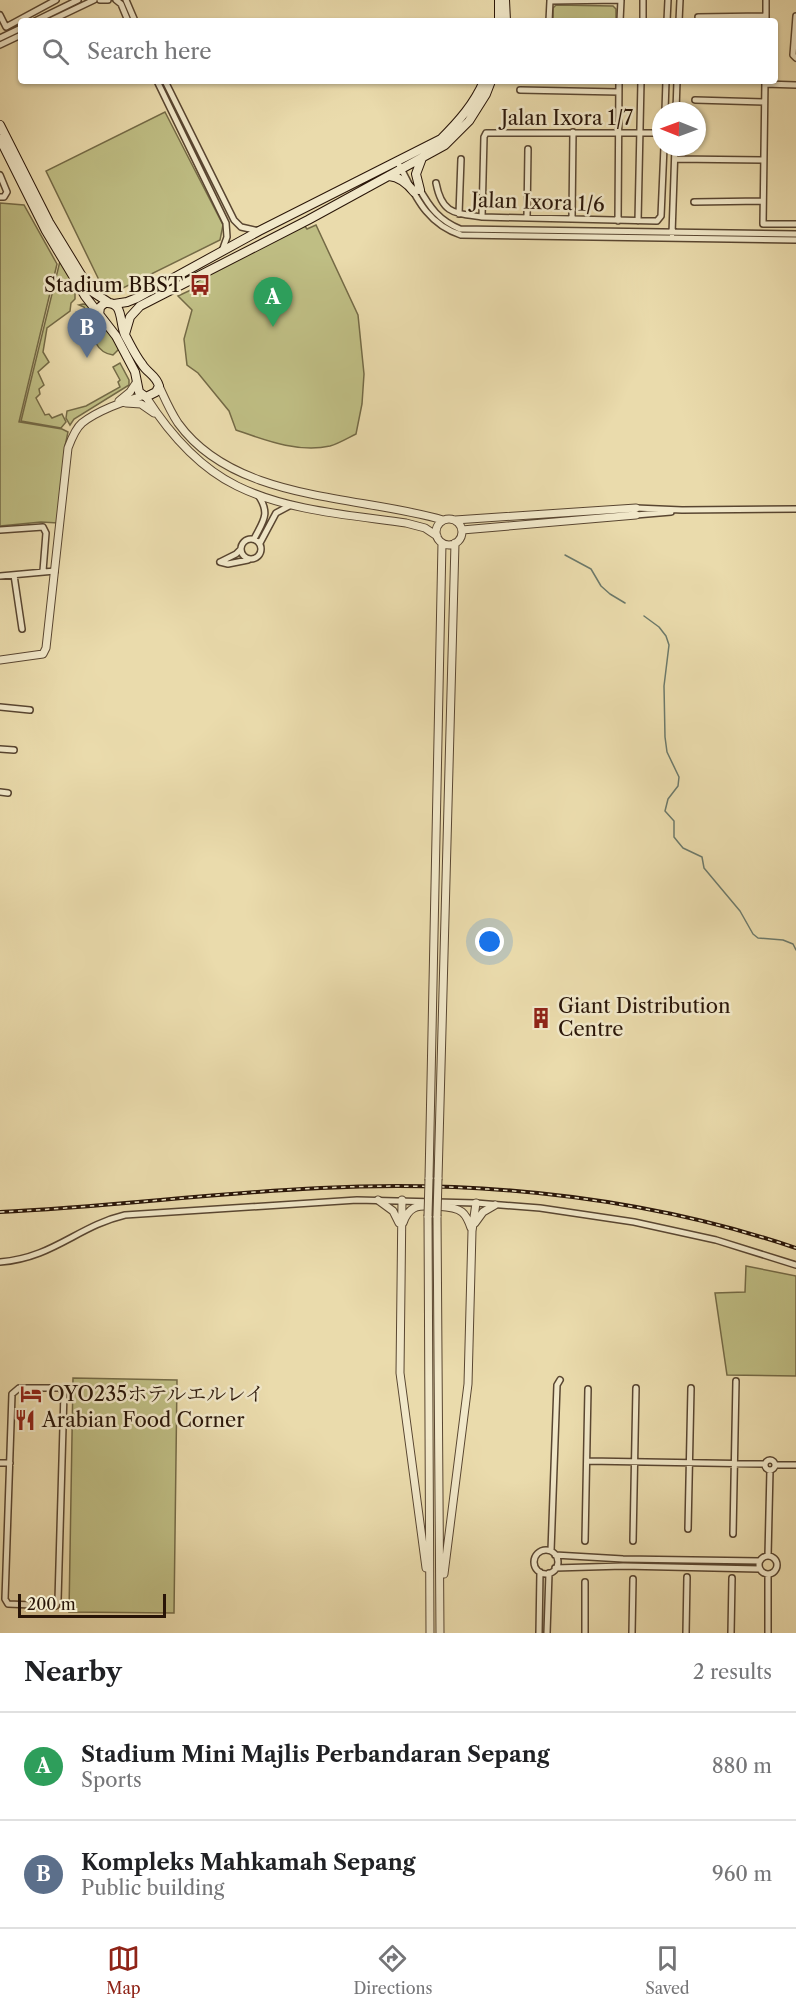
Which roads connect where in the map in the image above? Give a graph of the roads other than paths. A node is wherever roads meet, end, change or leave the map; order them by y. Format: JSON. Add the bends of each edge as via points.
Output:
{"nodes":[{"id":1,"x":56,"y":0,"type":"edge"},
{"id":2,"x":78,"y":0,"type":"edge"},
{"id":3,"x":94,"y":0,"type":"edge"},
{"id":4,"x":100,"y":0,"type":"edge"},
{"id":5,"x":108,"y":0,"type":"edge"},
{"id":6,"x":116,"y":0,"type":"edge"},
{"id":7,"x":126,"y":0,"type":"edge"},
{"id":8,"x":499,"y":0,"type":"edge"},
{"id":9,"x":506,"y":0,"type":"edge"},
{"id":10,"x":621,"y":0,"type":"edge"},
{"id":11,"x":643,"y":0,"type":"edge"},
{"id":12,"x":668,"y":0,"type":"edge"},
{"id":13,"x":680,"y":0,"type":"edge"},
{"id":14,"x":766,"y":0,"type":"edge"},
{"id":15,"x":45,"y":2,"type":"edge"},
{"id":16,"x":0,"y":15,"type":"edge"},
{"id":17,"x":796,"y":16,"type":"edge"},
{"id":18,"x":698,"y":17,"type":"dead end"},
{"id":19,"x":20,"y":18,"type":"edge"},
{"id":20,"x":41,"y":18,"type":"edge"},
{"id":21,"x":56,"y":18,"type":"edge"},
{"id":22,"x":127,"y":18,"type":"edge"},
{"id":23,"x":134,"y":18,"type":"edge"},
{"id":24,"x":500,"y":18,"type":"edge"},
{"id":25,"x":506,"y":18,"type":"edge"},
{"id":26,"x":549,"y":18,"type":"edge"},
{"id":27,"x":620,"y":18,"type":"edge"},
{"id":28,"x":643,"y":18,"type":"edge"},
{"id":29,"x":667,"y":18,"type":"edge"},
{"id":30,"x":679,"y":18,"type":"edge"},
{"id":31,"x":732,"y":18,"type":"edge"},
{"id":32,"x":766,"y":18,"type":"edge"},
{"id":33,"x":18,"y":19,"type":"edge"},
{"id":34,"x":18,"y":29,"type":"edge"},
{"id":35,"x":18,"y":36,"type":"edge"},
{"id":36,"x":0,"y":38,"type":"edge"},
{"id":37,"x":0,"y":45,"type":"edge"},
{"id":38,"x":796,"y":57,"type":"edge"},
{"id":39,"x":159,"y":84,"type":"edge"},
{"id":40,"x":166,"y":84,"type":"edge"},
{"id":41,"x":483,"y":84,"type":"edge"},
{"id":42,"x":490,"y":84,"type":"edge"},
{"id":43,"x":619,"y":84,"type":"edge"},
{"id":44,"x":641,"y":84,"type":"edge"},
{"id":45,"x":666,"y":84,"type":"edge"},
{"id":46,"x":677,"y":84,"type":"edge"},
{"id":47,"x":765,"y":84,"type":"edge"},
{"id":48,"x":778,"y":84,"type":"edge"},
{"id":49,"x":796,"y":85,"type":"edge"},
{"id":50,"x":520,"y":90,"type":"dead end"},
{"id":51,"x":619,"y":92,"type":"junction"},
{"id":52,"x":695,"y":100,"type":"dead end"},
{"id":53,"x":665,"y":102,"type":"edge"},
{"id":54,"x":676,"y":102,"type":"edge"},
{"id":55,"x":764,"y":102,"type":"junction"},
{"id":56,"x":0,"y":125,"type":"edge"},
{"id":57,"x":573,"y":132,"type":"junction"},
{"id":58,"x":618,"y":133,"type":"junction"},
{"id":59,"x":641,"y":133,"type":"junction"},
{"id":60,"x":652,"y":133,"type":"edge"},
{"id":61,"x":0,"y":139,"type":"edge"},
{"id":62,"x":528,"y":149,"type":"dead end"},
{"id":63,"x":664,"y":156,"type":"edge"},
{"id":64,"x":422,"y":158,"type":"junction"},
{"id":65,"x":461,"y":159,"type":"dead end"},
{"id":66,"x":675,"y":159,"type":"joint"},
{"id":67,"x":763,"y":160,"type":"junction"},
{"id":68,"x":402,"y":163,"type":"junction"},
{"id":69,"x":0,"y":175,"type":"edge"},
{"id":70,"x":388,"y":176,"type":"junction"},
{"id":71,"x":436,"y":183,"type":"dead end"},
{"id":72,"x":417,"y":191,"type":"junction"},
{"id":73,"x":0,"y":197,"type":"edge"},
{"id":74,"x":763,"y":201,"type":"junction"},
{"id":75,"x":694,"y":202,"type":"dead end"},
{"id":76,"x":303,"y":208,"type":"junction"},
{"id":77,"x":459,"y":214,"type":"junction"},
{"id":78,"x":482,"y":217,"type":"junction"},
{"id":79,"x":527,"y":217,"type":"junction"},
{"id":80,"x":572,"y":218,"type":"junction"},
{"id":81,"x":308,"y":220,"type":"junction"},
{"id":82,"x":618,"y":220,"type":"junction"},
{"id":83,"x":638,"y":221,"type":"junction"},
{"id":84,"x":796,"y":225,"type":"edge"},
{"id":85,"x":259,"y":231,"type":"junction"},
{"id":86,"x":796,"y":234,"type":"edge"},
{"id":87,"x":672,"y":236,"type":"junction"},
{"id":88,"x":796,"y":240,"type":"edge"},
{"id":89,"x":221,"y":252,"type":"junction"},
{"id":90,"x":111,"y":303,"type":"junction"},
{"id":91,"x":99,"y":315,"type":"junction"},
{"id":92,"x":125,"y":334,"type":"junction"},
{"id":93,"x":136,"y":383,"type":"junction"},
{"id":94,"x":159,"y":386,"type":"junction"},
{"id":95,"x":144,"y":396,"type":"junction"},
{"id":96,"x":122,"y":403,"type":"junction"},
{"id":97,"x":113,"y":406,"type":"junction"},
{"id":98,"x":160,"y":419,"type":"junction"},
{"id":99,"x":258,"y":494,"type":"junction"},
{"id":100,"x":292,"y":505,"type":"junction"},
{"id":101,"x":796,"y":508,"type":"edge"},
{"id":102,"x":636,"y":511,"type":"junction"},
{"id":103,"x":443,"y":520,"type":"junction"},
{"id":104,"x":455,"y":520,"type":"junction"},
{"id":105,"x":0,"y":530,"type":"edge"},
{"id":106,"x":462,"y":530,"type":"junction"},
{"id":107,"x":437,"y":536,"type":"junction"},
{"id":108,"x":254,"y":539,"type":"junction"},
{"id":109,"x":260,"y":543,"type":"junction"},
{"id":110,"x":442,"y":543,"type":"junction"},
{"id":111,"x":454,"y":543,"type":"junction"},
{"id":112,"x":241,"y":549,"type":"junction"},
{"id":113,"x":248,"y":560,"type":"junction"},
{"id":114,"x":43,"y":571,"type":"junction"},
{"id":115,"x":55,"y":571,"type":"junction"},
{"id":116,"x":14,"y":574,"type":"junction"},
{"id":117,"x":0,"y":576,"type":"edge"},
{"id":118,"x":22,"y":629,"type":"dead end"},
{"id":119,"x":0,"y":660,"type":"edge"},
{"id":120,"x":0,"y":707,"type":"edge"},
{"id":121,"x":30,"y":710,"type":"dead end"},
{"id":122,"x":0,"y":749,"type":"edge"},
{"id":123,"x":14,"y":750,"type":"dead end"},
{"id":124,"x":0,"y":792,"type":"edge"},
{"id":125,"x":8,"y":792,"type":"dead end"},
{"id":126,"x":378,"y":1200,"type":"junction"},
{"id":127,"x":402,"y":1200,"type":"junction"},
{"id":128,"x":476,"y":1203,"type":"junction"},
{"id":129,"x":495,"y":1205,"type":"junction"},
{"id":130,"x":401,"y":1228,"type":"junction"},
{"id":131,"x":472,"y":1231,"type":"junction"},
{"id":132,"x":0,"y":1262,"type":"edge"},
{"id":133,"x":796,"y":1265,"type":"edge"},
{"id":134,"x":560,"y":1380,"type":"dead end"},
{"id":135,"x":736,"y":1381,"type":"dead end"},
{"id":136,"x":636,"y":1388,"type":"dead end"},
{"id":137,"x":691,"y":1388,"type":"dead end"},
{"id":138,"x":588,"y":1389,"type":"dead end"},
{"id":139,"x":587,"y":1461,"type":"junction"},
{"id":140,"x":635,"y":1462,"type":"junction"},
{"id":141,"x":0,"y":1463,"type":"edge"},
{"id":142,"x":10,"y":1463,"type":"junction"},
{"id":143,"x":688,"y":1463,"type":"junction"},
{"id":144,"x":734,"y":1464,"type":"junction"},
{"id":145,"x":765,"y":1464,"type":"junction"},
{"id":146,"x":775,"y":1465,"type":"junction"},
{"id":147,"x":796,"y":1465,"type":"edge"},
{"id":148,"x":770,"y":1470,"type":"junction"},
{"id":149,"x":688,"y":1529,"type":"dead end"},
{"id":150,"x":733,"y":1534,"type":"dead end"},
{"id":151,"x":0,"y":1536,"type":"edge"},
{"id":152,"x":7,"y":1536,"type":"junction"},
{"id":153,"x":585,"y":1541,"type":"dead end"},
{"id":154,"x":633,"y":1541,"type":"dead end"},
{"id":155,"x":553,"y":1553,"type":"junction"},
{"id":156,"x":768,"y":1556,"type":"junction"},
{"id":157,"x":760,"y":1561,"type":"junction"},
{"id":158,"x":555,"y":1568,"type":"junction"},
{"id":159,"x":759,"y":1569,"type":"junction"},
{"id":160,"x":540,"y":1572,"type":"junction"},
{"id":161,"x":549,"y":1573,"type":"junction"},
{"id":162,"x":768,"y":1575,"type":"junction"},
{"id":163,"x":687,"y":1577,"type":"dead end"},
{"id":164,"x":732,"y":1578,"type":"dead end"},
{"id":165,"x":633,"y":1579,"type":"dead end"},
{"id":166,"x":585,"y":1582,"type":"dead end"},
{"id":167,"x":430,"y":1601,"type":"junction"},
{"id":168,"x":440,"y":1601,"type":"junction"},
{"id":169,"x":430,"y":1633,"type":"edge"},
{"id":170,"x":440,"y":1633,"type":"edge"},
{"id":171,"x":539,"y":1633,"type":"edge"},
{"id":172,"x":548,"y":1633,"type":"edge"},
{"id":173,"x":585,"y":1633,"type":"edge"},
{"id":174,"x":632,"y":1633,"type":"edge"},
{"id":175,"x":686,"y":1633,"type":"edge"},
{"id":176,"x":731,"y":1633,"type":"edge"},
{"id":177,"x":768,"y":1633,"type":"edge"}],
"edges":[{"from":1,"to":15,"type":"street"},
{"from":2,"to":20,"type":"street"},
{"from":3,"to":21,"type":"street"},
{"from":4,"to":5,"type":"street"},
{"from":6,"to":22,"type":"street"},
{"from":7,"to":23,"type":"street"},
{"from":8,"to":24,"type":"main road"},
{"from":9,"to":25,"type":"main road"},
{"from":10,"to":26,"type":"street","via":[[550,1]]},
{"from":10,"to":27,"type":"street"},
{"from":11,"to":28,"type":"street"},
{"from":12,"to":29,"type":"street"},
{"from":13,"to":30,"type":"street"},
{"from":14,"to":32,"type":"street"},
{"from":15,"to":19,"type":"street"},
{"from":16,"to":33,"type":"street","via":[[6,27]]},
{"from":17,"to":38,"type":"street"},
{"from":18,"to":31,"type":"street"},
{"from":34,"to":36,"type":"street"},
{"from":35,"to":37,"type":"street"},
{"from":39,"to":89,"type":"street","via":[[226,223],[227,237]]},
{"from":40,"to":85,"type":"street","via":[[234,220],[240,227]]},
{"from":41,"to":68,"type":"main road","via":[[462,118],[441,139]]},
{"from":42,"to":64,"type":"main road","via":[[469,121],[445,145]]},
{"from":43,"to":51,"type":"street"},
{"from":44,"to":59,"type":"street"},
{"from":45,"to":53,"type":"street"},
{"from":46,"to":54,"type":"street"},
{"from":47,"to":55,"type":"street"},
{"from":48,"to":49,"type":"street"},
{"from":50,"to":51,"type":"street"},
{"from":51,"to":58,"type":"street"},
{"from":52,"to":55,"type":"street"},
{"from":55,"to":67,"type":"street"},
{"from":56,"to":90,"type":"main road","via":[[49,222],[91,291]]},
{"from":57,"to":58,"type":"street","name":"Jalan Ixora 1/7"},
{"from":57,"to":78,"type":"street","name":"Jalan Ixora 1/7","via":[[485,134]]},
{"from":57,"to":80,"type":"street"},
{"from":58,"to":59,"type":"street","name":"Jalan Ixora 1/7"},
{"from":58,"to":82,"type":"street"},
{"from":59,"to":60,"type":"street","name":"Jalan Ixora 1/7"},
{"from":59,"to":83,"type":"street"},
{"from":61,"to":91,"type":"main road","via":[[46,231]]},
{"from":62,"to":79,"type":"street"},
{"from":63,"to":83,"type":"street","name":"Jalan Ixora 1/6","via":[[661,216],[657,221]]},
{"from":64,"to":68,"type":"main road"},
{"from":64,"to":72,"type":"main road","via":[[416,174]]},
{"from":65,"to":77,"type":"street"},
{"from":66,"to":67,"type":"street"},
{"from":66,"to":87,"type":"street"},
{"from":67,"to":74,"type":"street"},
{"from":68,"to":70,"type":"main road"},
{"from":68,"to":72,"type":"street"},
{"from":68,"to":76,"type":"main road"},
{"from":69,"to":73,"type":"street","via":[[7,192]]},
{"from":70,"to":72,"type":"main road"},
{"from":70,"to":81,"type":"main road"},
{"from":71,"to":77,"type":"street","name":"Jalan Ixora 1/6","via":[[441,202]]},
{"from":72,"to":87,"type":"street","via":[[436,223],[461,235]]},
{"from":74,"to":75,"type":"street"},
{"from":74,"to":84,"type":"street","via":[[763,224]]},
{"from":76,"to":81,"type":"main road"},
{"from":76,"to":85,"type":"main road"},
{"from":77,"to":78,"type":"street","name":"Jalan Ixora 1/6"},
{"from":78,"to":79,"type":"street","name":"Jalan Ixora 1/6"},
{"from":79,"to":80,"type":"street","name":"Jalan Ixora 1/6"},
{"from":80,"to":82,"type":"street","name":"Jalan Ixora 1/6"},
{"from":81,"to":92,"type":"main road","via":[[140,306],[130,317]]},
{"from":82,"to":83,"type":"street","name":"Jalan Ixora 1/6"},
{"from":85,"to":89,"type":"main road"},
{"from":86,"to":87,"type":"street"},
{"from":87,"to":88,"type":"street"},
{"from":89,"to":90,"type":"main road","via":[[137,298]]},
{"from":90,"to":91,"type":"main road","via":[[100,307]]},
{"from":90,"to":92,"type":"main road","via":[[119,311]]},
{"from":91,"to":93,"type":"main road","via":[[122,346]]},
{"from":92,"to":94,"type":"main road"},
{"from":93,"to":95,"type":"main road"},
{"from":93,"to":97,"type":"street"},
{"from":94,"to":95,"type":"main road","via":[[156,392]]},
{"from":94,"to":103,"type":"street","via":[[189,436],[234,470],[297,491]]},
{"from":95,"to":96,"type":"street"},
{"from":95,"to":98,"type":"street"},
{"from":96,"to":97,"type":"street"},
{"from":96,"to":98,"type":"street","via":[[141,404]]},
{"from":97,"to":115,"type":"street","via":[[82,423],[68,448]]},
{"from":98,"to":99,"type":"street","via":[[204,464],[236,486]]},
{"from":99,"to":100,"type":"street"},
{"from":99,"to":108,"type":"street","via":[[266,515]]},
{"from":100,"to":107,"type":"street","via":[[406,523]]},
{"from":100,"to":109,"type":"street","via":[[276,513]]},
{"from":101,"to":102,"type":"street"},
{"from":102,"to":104,"type":"street"},
{"from":102,"to":106,"type":"street"},
{"from":103,"to":104,"type":"street"},
{"from":103,"to":107,"type":"street","via":[[437,527]]},
{"from":104,"to":106,"type":"street"},
{"from":105,"to":114,"type":"street","via":[[43,527]]},
{"from":106,"to":111,"type":"street"},
{"from":107,"to":110,"type":"street"},
{"from":108,"to":109,"type":"street"},
{"from":108,"to":112,"type":"street","via":[[246,540]]},
{"from":109,"to":113,"type":"street","via":[[260,555]]},
{"from":110,"to":111,"type":"street"},
{"from":110,"to":167,"type":"street","bridge":true,"via":[[428,1216]]},
{"from":111,"to":168,"type":"street","bridge":true,"via":[[437,1216]]},
{"from":112,"to":113,"type":"street"},
{"from":112,"to":113,"type":"street","via":[[220,562]]},
{"from":114,"to":115,"type":"street"},
{"from":114,"to":116,"type":"street"},
{"from":115,"to":119,"type":"street","via":[[43,654]]},
{"from":116,"to":117,"type":"street"},
{"from":116,"to":118,"type":"street"},
{"from":120,"to":121,"type":"street"},
{"from":122,"to":123,"type":"street"},
{"from":124,"to":125,"type":"street"},
{"from":126,"to":127,"type":"street"},
{"from":126,"to":130,"type":"street","via":[[393,1211]]},
{"from":126,"to":132,"type":"street","via":[[125,1215],[107,1219],[46,1252]]},
{"from":127,"to":128,"type":"street"},
{"from":127,"to":130,"type":"street"},
{"from":128,"to":129,"type":"street"},
{"from":128,"to":131,"type":"street"},
{"from":129,"to":131,"type":"street","via":[[478,1217]]},
{"from":129,"to":133,"type":"street","via":[[634,1222],[716,1240]]},
{"from":130,"to":131,"type":"street","via":[[408,1212],[415,1208],[446,1207],[464,1214]]},
{"from":130,"to":167,"type":"street","via":[[400,1373]]},
{"from":131,"to":168,"type":"street","via":[[468,1384]]},
{"from":134,"to":155,"type":"street","via":[[556,1385]]},
{"from":135,"to":144,"type":"street"},
{"from":136,"to":140,"type":"street"},
{"from":137,"to":143,"type":"street"},
{"from":138,"to":139,"type":"street"},
{"from":139,"to":140,"type":"street"},
{"from":139,"to":153,"type":"street"},
{"from":140,"to":143,"type":"street"},
{"from":140,"to":154,"type":"street"},
{"from":141,"to":142,"type":"street"},
{"from":142,"to":152,"type":"street"},
{"from":142,"to":152,"type":"street","via":[[12,1394],[19,1388],[59,1388],[64,1392],[56,1606],[8,1604]]},
{"from":143,"to":144,"type":"street"},
{"from":143,"to":149,"type":"street"},
{"from":144,"to":145,"type":"street"},
{"from":144,"to":150,"type":"street"},
{"from":145,"to":146,"type":"street","via":[[771,1460]]},
{"from":145,"to":148,"type":"street"},
{"from":146,"to":147,"type":"street"},
{"from":146,"to":148,"type":"street"},
{"from":148,"to":156,"type":"street"},
{"from":151,"to":152,"type":"street"},
{"from":155,"to":157,"type":"street"},
{"from":155,"to":158,"type":"street"},
{"from":155,"to":160,"type":"street","via":[[540,1551],[535,1557],[534,1564]]},
{"from":156,"to":157,"type":"street"},
{"from":156,"to":162,"type":"street","via":[[777,1565],[774,1573]]},
{"from":157,"to":159,"type":"street"},
{"from":158,"to":159,"type":"street"},
{"from":158,"to":161,"type":"street"},
{"from":159,"to":162,"type":"street"},
{"from":160,"to":161,"type":"street"},
{"from":160,"to":171,"type":"street"},
{"from":161,"to":172,"type":"street"},
{"from":162,"to":177,"type":"street"},
{"from":163,"to":175,"type":"street"},
{"from":164,"to":176,"type":"street"},
{"from":165,"to":174,"type":"street"},
{"from":166,"to":173,"type":"street"},
{"from":167,"to":169,"type":"street"},
{"from":168,"to":170,"type":"street"}]}
